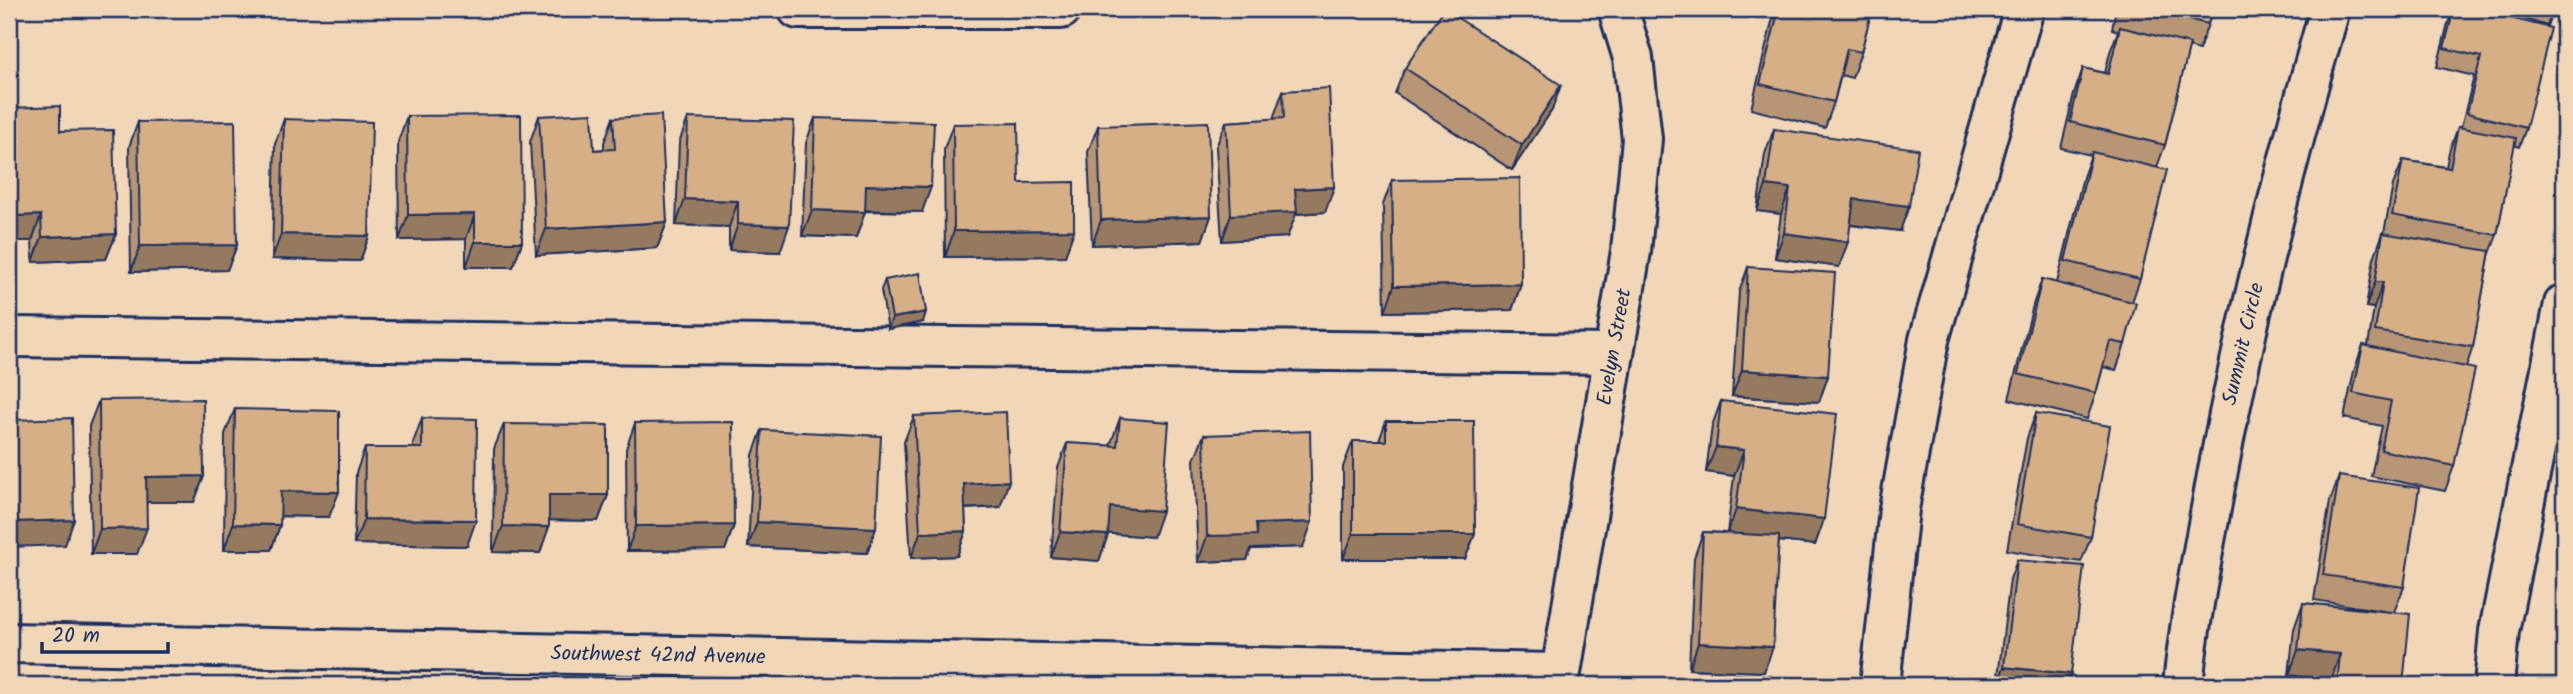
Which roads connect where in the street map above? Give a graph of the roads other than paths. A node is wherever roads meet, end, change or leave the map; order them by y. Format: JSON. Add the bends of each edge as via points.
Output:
{"nodes":[{"id":1,"x":798,"y":9,"type":"edge"},
{"id":2,"x":1061,"y":9,"type":"edge"},
{"id":3,"x":1618,"y":9,"type":"edge"},
{"id":4,"x":2024,"y":9,"type":"edge"},
{"id":5,"x":2330,"y":9,"type":"edge"},
{"id":6,"x":2564,"y":304,"type":"edge"},
{"id":7,"x":9,"y":337,"type":"edge"},
{"id":8,"x":1614,"y":354,"type":"junction"},
{"id":9,"x":9,"y":643,"type":"edge"},
{"id":10,"x":1559,"y":679,"type":"edge"},
{"id":11,"x":1880,"y":685,"type":"edge"},
{"id":12,"x":2183,"y":685,"type":"edge"},
{"id":13,"x":2494,"y":685,"type":"edge"}],
"edges":[{"from":1,"to":2,"type":"street"},
{"from":3,"to":8,"type":"street","name":"Evelyn Street","via":[[1633,58],[1642,139],[1631,251]]},
{"from":4,"to":11,"type":"street","via":[[1929,340],[1899,509]]},
{"from":5,"to":12,"type":"street","name":"Summit Circle","via":[[2294,134],[2232,391]]},
{"from":6,"to":13,"type":"street","via":[[2499,631]]},
{"from":7,"to":8,"type":"street"},
{"from":8,"to":10,"type":"street","name":"Evelyn Street"},
{"from":9,"to":10,"type":"street","name":"Southwest 42nd Avenue"}]}
